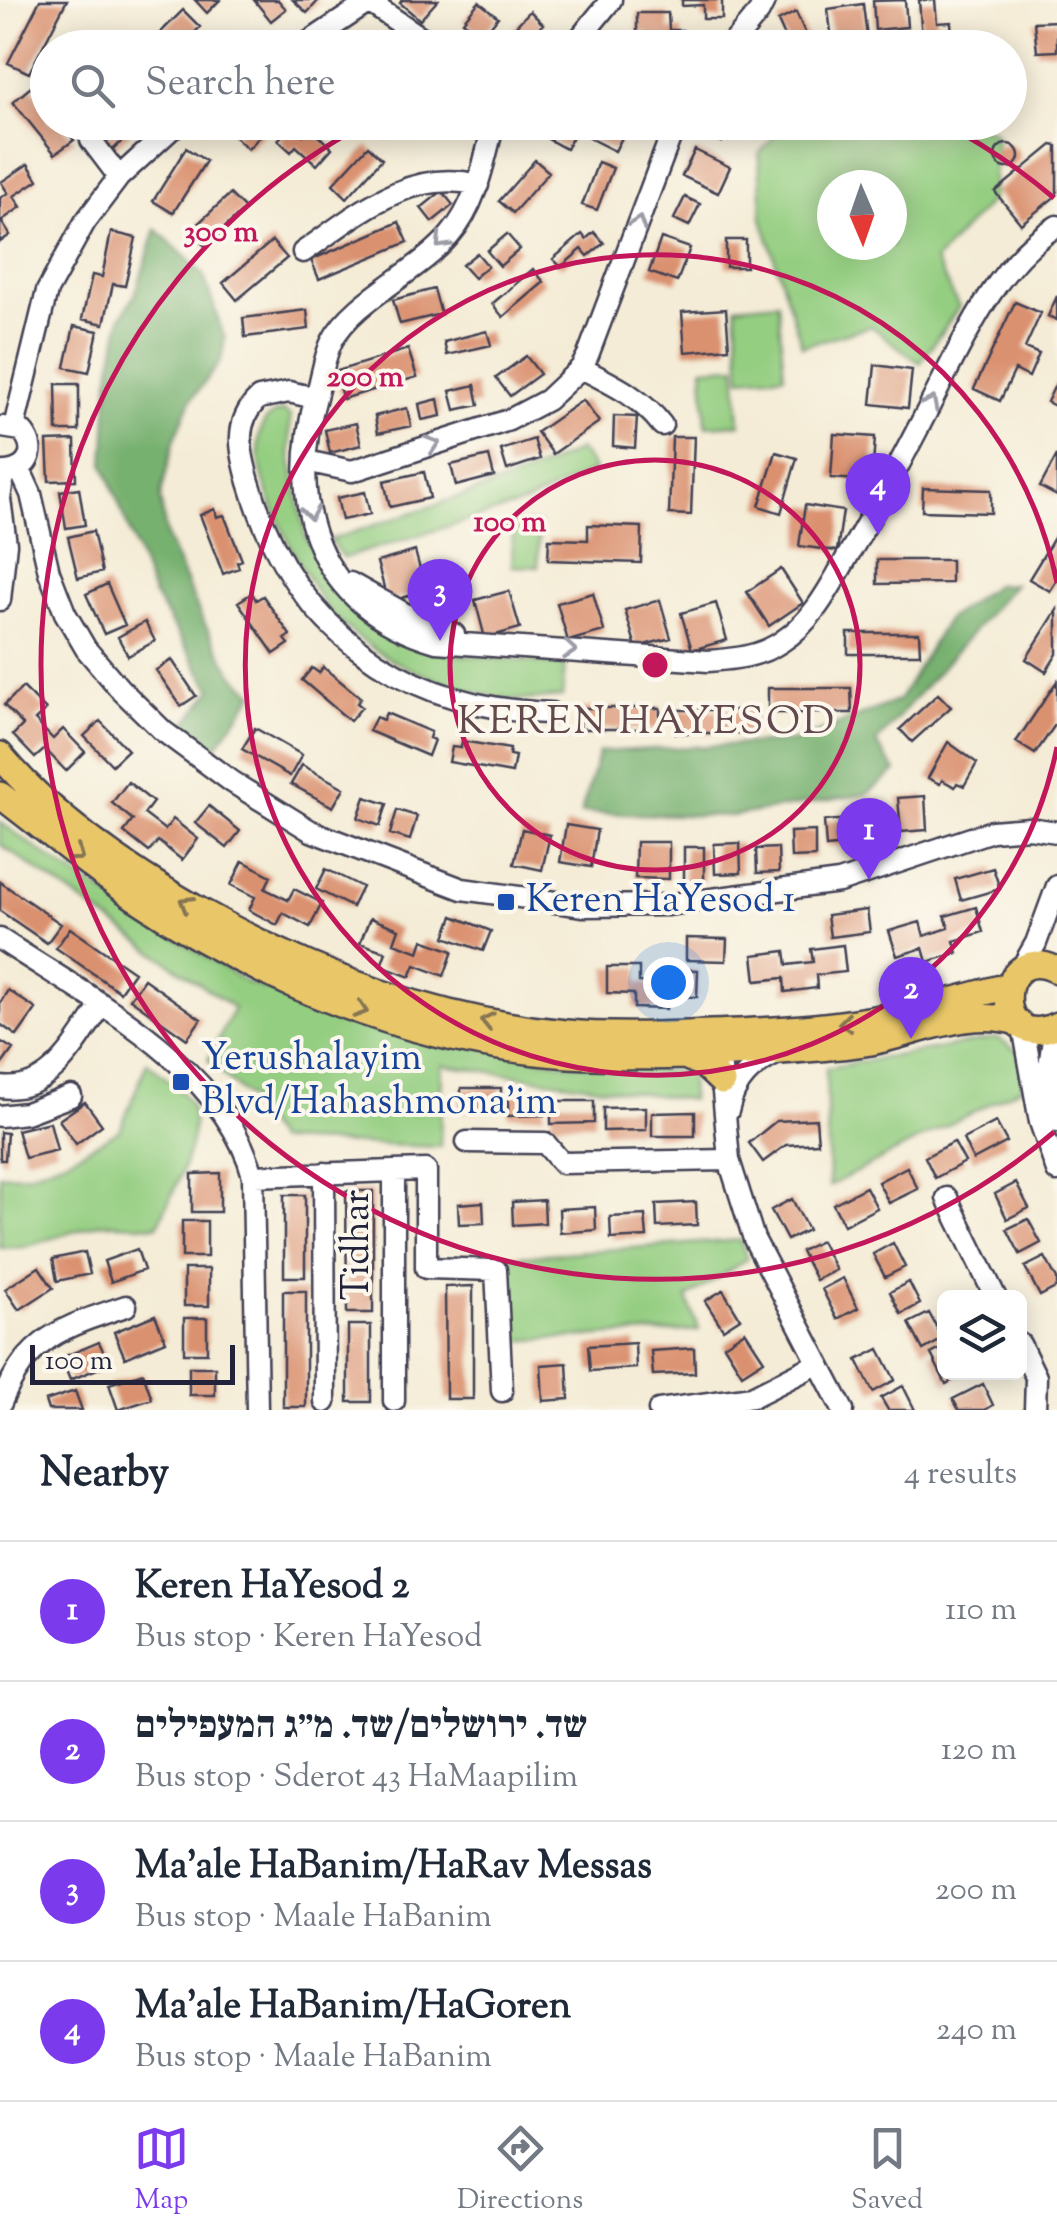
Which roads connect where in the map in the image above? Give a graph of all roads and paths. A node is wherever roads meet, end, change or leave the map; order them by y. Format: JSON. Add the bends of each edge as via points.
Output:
{"nodes":[{"id":1,"x":610,"y":0,"type":"edge"},
{"id":2,"x":765,"y":0,"type":"edge"},
{"id":3,"x":371,"y":1,"type":"edge"},
{"id":4,"x":327,"y":30,"type":"edge"},
{"id":5,"x":411,"y":30,"type":"edge"},
{"id":6,"x":586,"y":30,"type":"edge"},
{"id":7,"x":744,"y":30,"type":"edge"},
{"id":8,"x":90,"y":140,"type":"edge"},
{"id":9,"x":159,"y":140,"type":"edge"},
{"id":10,"x":489,"y":140,"type":"edge"},
{"id":11,"x":669,"y":140,"type":"edge"},
{"id":12,"x":119,"y":177,"type":"junction"},
{"id":13,"x":478,"y":185,"type":"junction"},
{"id":14,"x":1057,"y":226,"type":"edge"},
{"id":15,"x":302,"y":252,"type":"dead end"},
{"id":16,"x":581,"y":368,"type":"junction"},
{"id":17,"x":315,"y":398,"type":"junction"},
{"id":18,"x":662,"y":426,"type":"dead end"},
{"id":19,"x":7,"y":428,"type":"edge"},
{"id":20,"x":306,"y":461,"type":"junction"},
{"id":21,"x":8,"y":471,"type":"edge"},
{"id":22,"x":0,"y":600,"type":"edge"},
{"id":23,"x":551,"y":714,"type":"dead end"},
{"id":24,"x":0,"y":755,"type":"edge"},
{"id":25,"x":0,"y":795,"type":"edge"},
{"id":26,"x":1057,"y":832,"type":"edge"},
{"id":27,"x":1057,"y":886,"type":"edge"},
{"id":28,"x":1044,"y":922,"type":"junction"},
{"id":29,"x":0,"y":939,"type":"edge"},
{"id":30,"x":1055,"y":969,"type":"edge"},
{"id":31,"x":1014,"y":978,"type":"junction"},
{"id":32,"x":101,"y":1006,"type":"junction"},
{"id":33,"x":1021,"y":1025,"type":"junction"},
{"id":34,"x":1056,"y":1026,"type":"edge"},
{"id":35,"x":738,"y":1032,"type":"junction"},
{"id":36,"x":781,"y":1051,"type":"junction"},
{"id":37,"x":722,"y":1055,"type":"junction"},
{"id":38,"x":686,"y":1056,"type":"junction"},
{"id":39,"x":722,"y":1082,"type":"junction"},
{"id":40,"x":0,"y":1087,"type":"edge"},
{"id":41,"x":71,"y":1096,"type":"dead end"},
{"id":42,"x":0,"y":1116,"type":"edge"},
{"id":43,"x":726,"y":1118,"type":"junction"},
{"id":44,"x":1057,"y":1121,"type":"edge"},
{"id":45,"x":467,"y":1142,"type":"dead end"},
{"id":46,"x":729,"y":1160,"type":"junction"},
{"id":47,"x":394,"y":1171,"type":"junction"},
{"id":48,"x":1057,"y":1171,"type":"edge"},
{"id":49,"x":324,"y":1173,"type":"junction"},
{"id":50,"x":253,"y":1176,"type":"junction"},
{"id":51,"x":947,"y":1198,"type":"dead end"},
{"id":52,"x":992,"y":1290,"type":"edge"},
{"id":53,"x":126,"y":1306,"type":"dead end"},
{"id":54,"x":1027,"y":1358,"type":"edge"},
{"id":55,"x":817,"y":1364,"type":"junction"},
{"id":56,"x":502,"y":1391,"type":"dead end"},
{"id":57,"x":394,"y":1401,"type":"dead end"},
{"id":58,"x":325,"y":1402,"type":"dead end"},
{"id":59,"x":0,"y":1406,"type":"edge"},
{"id":60,"x":257,"y":1410,"type":"edge"},
{"id":61,"x":659,"y":1410,"type":"edge"},
{"id":62,"x":843,"y":1410,"type":"edge"},
{"id":63,"x":1035,"y":1410,"type":"edge"}],
"edges":[{"from":1,"to":6,"type":"street"},
{"from":2,"to":7,"type":"street"},
{"from":3,"to":4,"type":"street"},
{"from":3,"to":5,"type":"street"},
{"from":8,"to":12,"type":"street"},
{"from":9,"to":12,"type":"street"},
{"from":10,"to":13,"type":"street"},
{"from":16,"to":11,"type":"street","one_way":true},
{"from":12,"to":19,"type":"street","via":[[47,290]]},
{"from":13,"to":15,"type":"street","via":[[448,180],[404,188]]},
{"from":13,"to":17,"type":"street","one_way":true,"via":[[442,243],[344,323]]},
{"from":20,"to":14,"type":"street","one_way":true,"via":[[313,536],[339,579],[364,605],[414,635],[436,642],[708,661],[746,658],[778,645],[817,609],[974,319],[1021,254]]},
{"from":16,"to":18,"type":"street","via":[[630,394]]},
{"from":20,"to":16,"type":"street","one_way":true,"via":[[352,470],[509,420],[548,400]]},
{"from":17,"to":20,"type":"street"},
{"from":17,"to":23,"type":"street","via":[[289,392],[259,398],[243,418],[240,435],[264,523],[315,612],[356,650],[405,679],[508,712]]},
{"from":19,"to":21,"type":"street","via":[[21,430],[31,442],[30,458]]},
{"from":21,"to":22,"type":"street","via":[[0,499],[6,544]]},
{"from":21,"to":26,"type":"street","via":[[31,494],[64,613],[86,649],[163,730],[311,831],[462,890],[584,906],[666,905],[840,882],[992,831]]},
{"from":35,"to":24,"type":"main road","one_way":true,"via":[[610,1035],[527,1028],[327,976],[144,877],[77,829]]},
{"from":25,"to":38,"type":"main road","one_way":true,"via":[[158,912],[320,996],[398,1022],[524,1050]]},
{"from":27,"to":28,"type":"street"},
{"from":28,"to":30,"type":"street"},
{"from":28,"to":31,"type":"street"},
{"from":29,"to":32,"type":"street"},
{"from":30,"to":31,"type":"main road","via":[[1029,966]]},
{"from":31,"to":33,"type":"main road","via":[[1007,1002]]},
{"from":31,"to":35,"type":"main road","one_way":true,"via":[[862,1022]]},
{"from":32,"to":40,"type":"street","via":[[48,1075],[31,1086]]},
{"from":32,"to":50,"type":"street","via":[[210,1094],[232,1123]]},
{"from":33,"to":34,"type":"main road","via":[[1039,1031]]},
{"from":33,"to":36,"type":"main road","via":[[992,1016],[865,1043]]},
{"from":33,"to":48,"type":"street"},
{"from":34,"to":44,"type":"street","via":[[1049,1066]]},
{"from":35,"to":37,"type":"street"},
{"from":36,"to":37,"type":"main road"},
{"from":36,"to":43,"type":"street","via":[[737,1082]]},
{"from":37,"to":38,"type":"main road"},
{"from":37,"to":39,"type":"street"},
{"from":38,"to":39,"type":"main road"},
{"from":39,"to":43,"type":"street"},
{"from":41,"to":42,"type":"street"},
{"from":43,"to":46,"type":"street"},
{"from":45,"to":46,"type":"street","via":[[545,1144],[562,1163]]},
{"from":46,"to":55,"type":"street","via":[[754,1239]]},
{"from":47,"to":49,"type":"street","name":"Tidhar"},
{"from":47,"to":56,"type":"street","via":[[426,1170],[426,1268],[496,1270]]},
{"from":47,"to":57,"type":"street","name":"Tidhar"},
{"from":49,"to":50,"type":"street","name":"Tidhar"},
{"from":49,"to":58,"type":"street"},
{"from":50,"to":60,"type":"street"},
{"from":51,"to":52,"type":"street"},
{"from":53,"to":59,"type":"street","via":[[62,1327],[26,1361]]},
{"from":54,"to":63,"type":"street","via":[[1036,1377]]},
{"from":55,"to":61,"type":"street","via":[[752,1397]]},
{"from":55,"to":62,"type":"street"}]}
